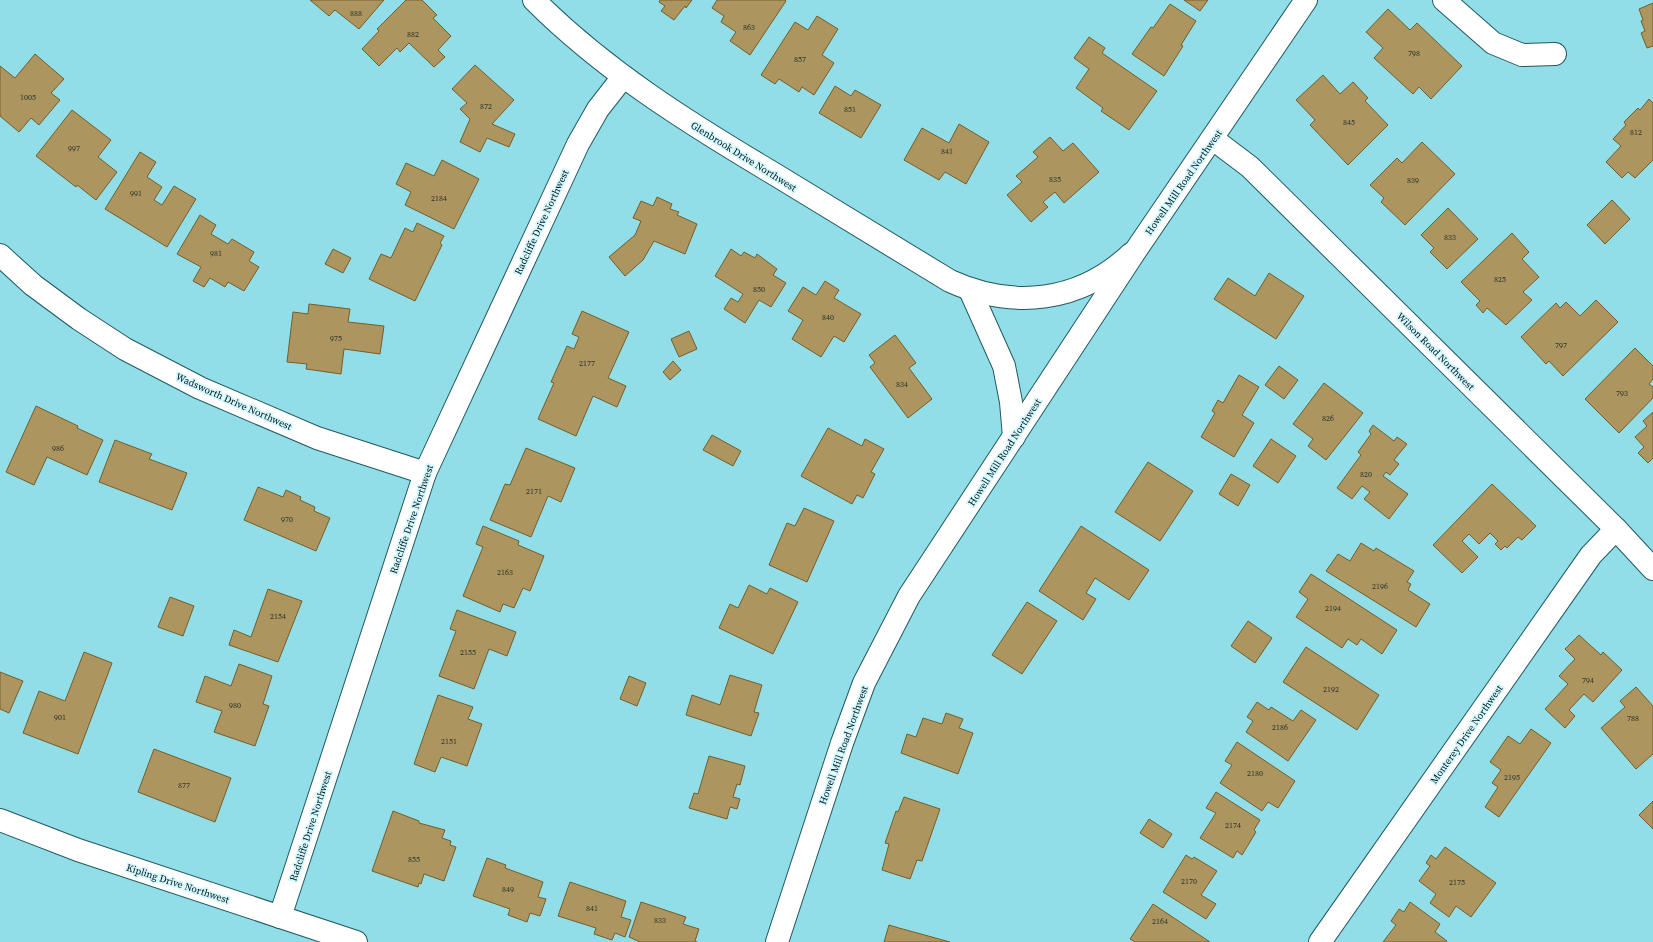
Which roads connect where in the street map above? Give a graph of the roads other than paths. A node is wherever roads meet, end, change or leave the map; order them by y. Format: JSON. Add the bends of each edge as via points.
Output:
{"nodes":[{"id":1,"x":534,"y":0,"type":"edge"},
{"id":2,"x":1306,"y":0,"type":"edge"},
{"id":3,"x":1444,"y":0,"type":"edge"},
{"id":4,"x":1555,"y":54,"type":"dead end"},
{"id":5,"x":623,"y":77,"type":"junction"},
{"id":6,"x":1213,"y":139,"type":"junction"},
{"id":7,"x":1136,"y":250,"type":"junction"},
{"id":8,"x":0,"y":255,"type":"edge"},
{"id":9,"x":970,"y":290,"type":"junction"},
{"id":10,"x":1014,"y":437,"type":"junction"},
{"id":11,"x":425,"y":473,"type":"junction"},
{"id":12,"x":1616,"y":529,"type":"junction"},
{"id":13,"x":1653,"y":569,"type":"edge"},
{"id":14,"x":0,"y":821,"type":"edge"},
{"id":15,"x":280,"y":917,"type":"junction"},
{"id":16,"x":356,"y":942,"type":"edge"},
{"id":17,"x":777,"y":942,"type":"edge"},
{"id":18,"x":1320,"y":942,"type":"edge"}],
"edges":[{"from":1,"to":5,"type":"street","name":"Glenbrook Drive Northwest"},
{"from":2,"to":6,"type":"street","name":"Howell Mill Road Northwest"},
{"from":3,"to":4,"type":"street","via":[[1493,43],[1522,55]]},
{"from":5,"to":9,"type":"street","name":"Glenbrook Drive Northwest","via":[[699,129],[950,281]]},
{"from":5,"to":11,"type":"street","name":"Radcliffe Drive Northwest","via":[[598,109],[578,144]]},
{"from":6,"to":7,"type":"street","name":"Howell Mill Road Northwest"},
{"from":6,"to":12,"type":"street","name":"Wilson Road Northwest","via":[[1250,167]]},
{"from":7,"to":9,"type":"street","name":"Glenbrook Drive Northwest","via":[[1093,283],[1055,296],[1012,299]]},
{"from":7,"to":10,"type":"street","name":"Howell Mill Road Northwest"},
{"from":8,"to":11,"type":"street","name":"Wadsworth Drive Northwest","via":[[33,285],[124,349],[200,388],[317,438]]},
{"from":9,"to":10,"type":"street","via":[[1004,366]]},
{"from":10,"to":17,"type":"street","name":"Howell Mill Road Northwest","via":[[910,596],[864,683]]},
{"from":11,"to":15,"type":"street","name":"Radcliffe Drive Northwest"},
{"from":12,"to":13,"type":"street","name":"Wilson Road Northwest"},
{"from":12,"to":18,"type":"street","name":"Monterey Drive Northwest","via":[[1586,562]]},
{"from":14,"to":15,"type":"street","name":"Kipling Drive Northwest","via":[[78,850]]},
{"from":15,"to":16,"type":"street","name":"Kipling Drive Northwest"}]}
